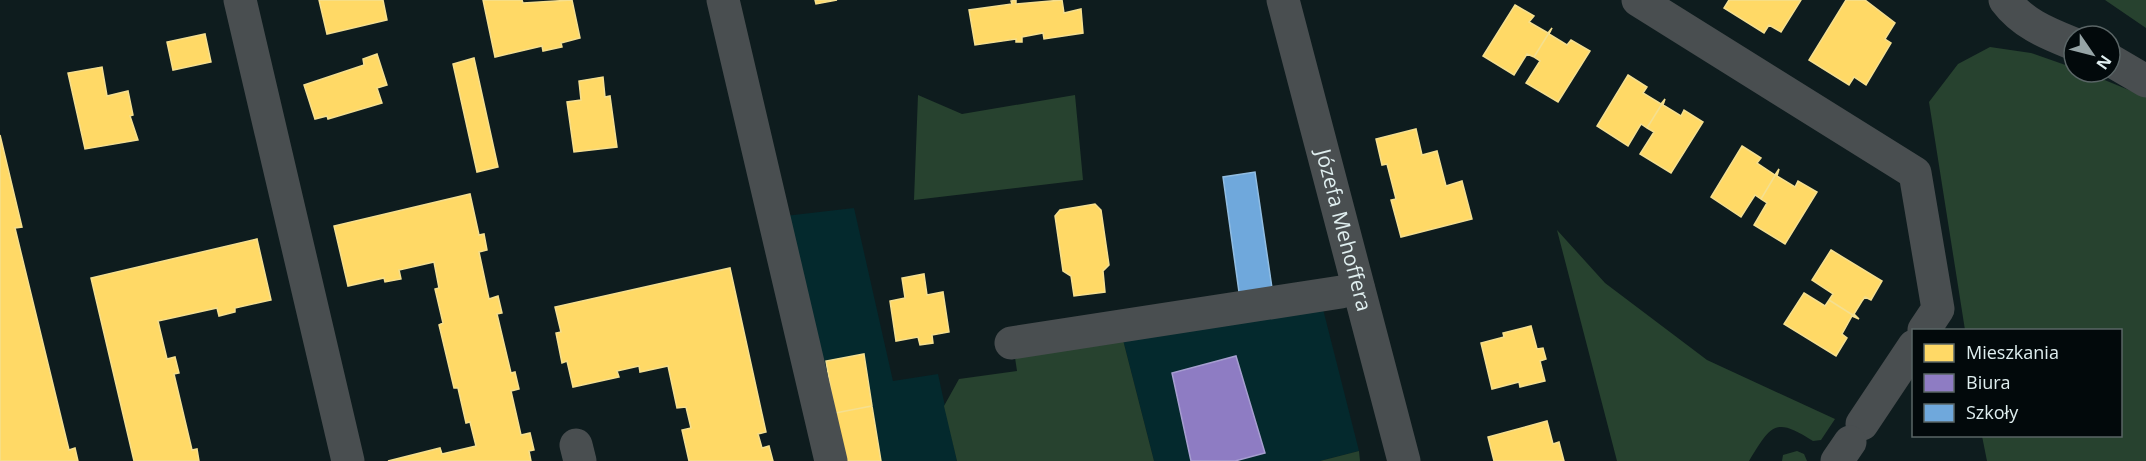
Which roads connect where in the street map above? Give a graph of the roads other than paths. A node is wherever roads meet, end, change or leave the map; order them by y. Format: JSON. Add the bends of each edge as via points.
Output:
{"nodes":[{"id":1,"x":240,"y":0,"type":"edge"},
{"id":2,"x":723,"y":0,"type":"edge"},
{"id":3,"x":1283,"y":0,"type":"edge"},
{"id":4,"x":1638,"y":0,"type":"edge"},
{"id":5,"x":2005,"y":0,"type":"edge"},
{"id":6,"x":2062,"y":39,"type":"edge"},
{"id":7,"x":2122,"y":67,"type":"edge"},
{"id":8,"x":2146,"y":81,"type":"edge"},
{"id":9,"x":1358,"y":287,"type":"junction"},
{"id":10,"x":1925,"y":329,"type":"edge"},
{"id":11,"x":1011,"y":343,"type":"dead end"},
{"id":12,"x":1912,"y":349,"type":"edge"},
{"id":13,"x":1849,"y":442,"type":"edge"},
{"id":14,"x":348,"y":461,"type":"edge"},
{"id":15,"x":831,"y":461,"type":"edge"},
{"id":16,"x":1404,"y":461,"type":"edge"}],
"edges":[{"from":1,"to":14,"type":"street"},
{"from":2,"to":15,"type":"street"},
{"from":3,"to":9,"type":"street","name":"Józefa Mehoffera"},
{"from":4,"to":10,"type":"street","via":[[1915,173],[1938,309]]},
{"from":5,"to":6,"type":"street","via":[[2017,16]]},
{"from":7,"to":8,"type":"street"},
{"from":9,"to":11,"type":"street"},
{"from":9,"to":16,"type":"street","name":"Józefa Mehoffera"},
{"from":12,"to":13,"type":"street"}]}
